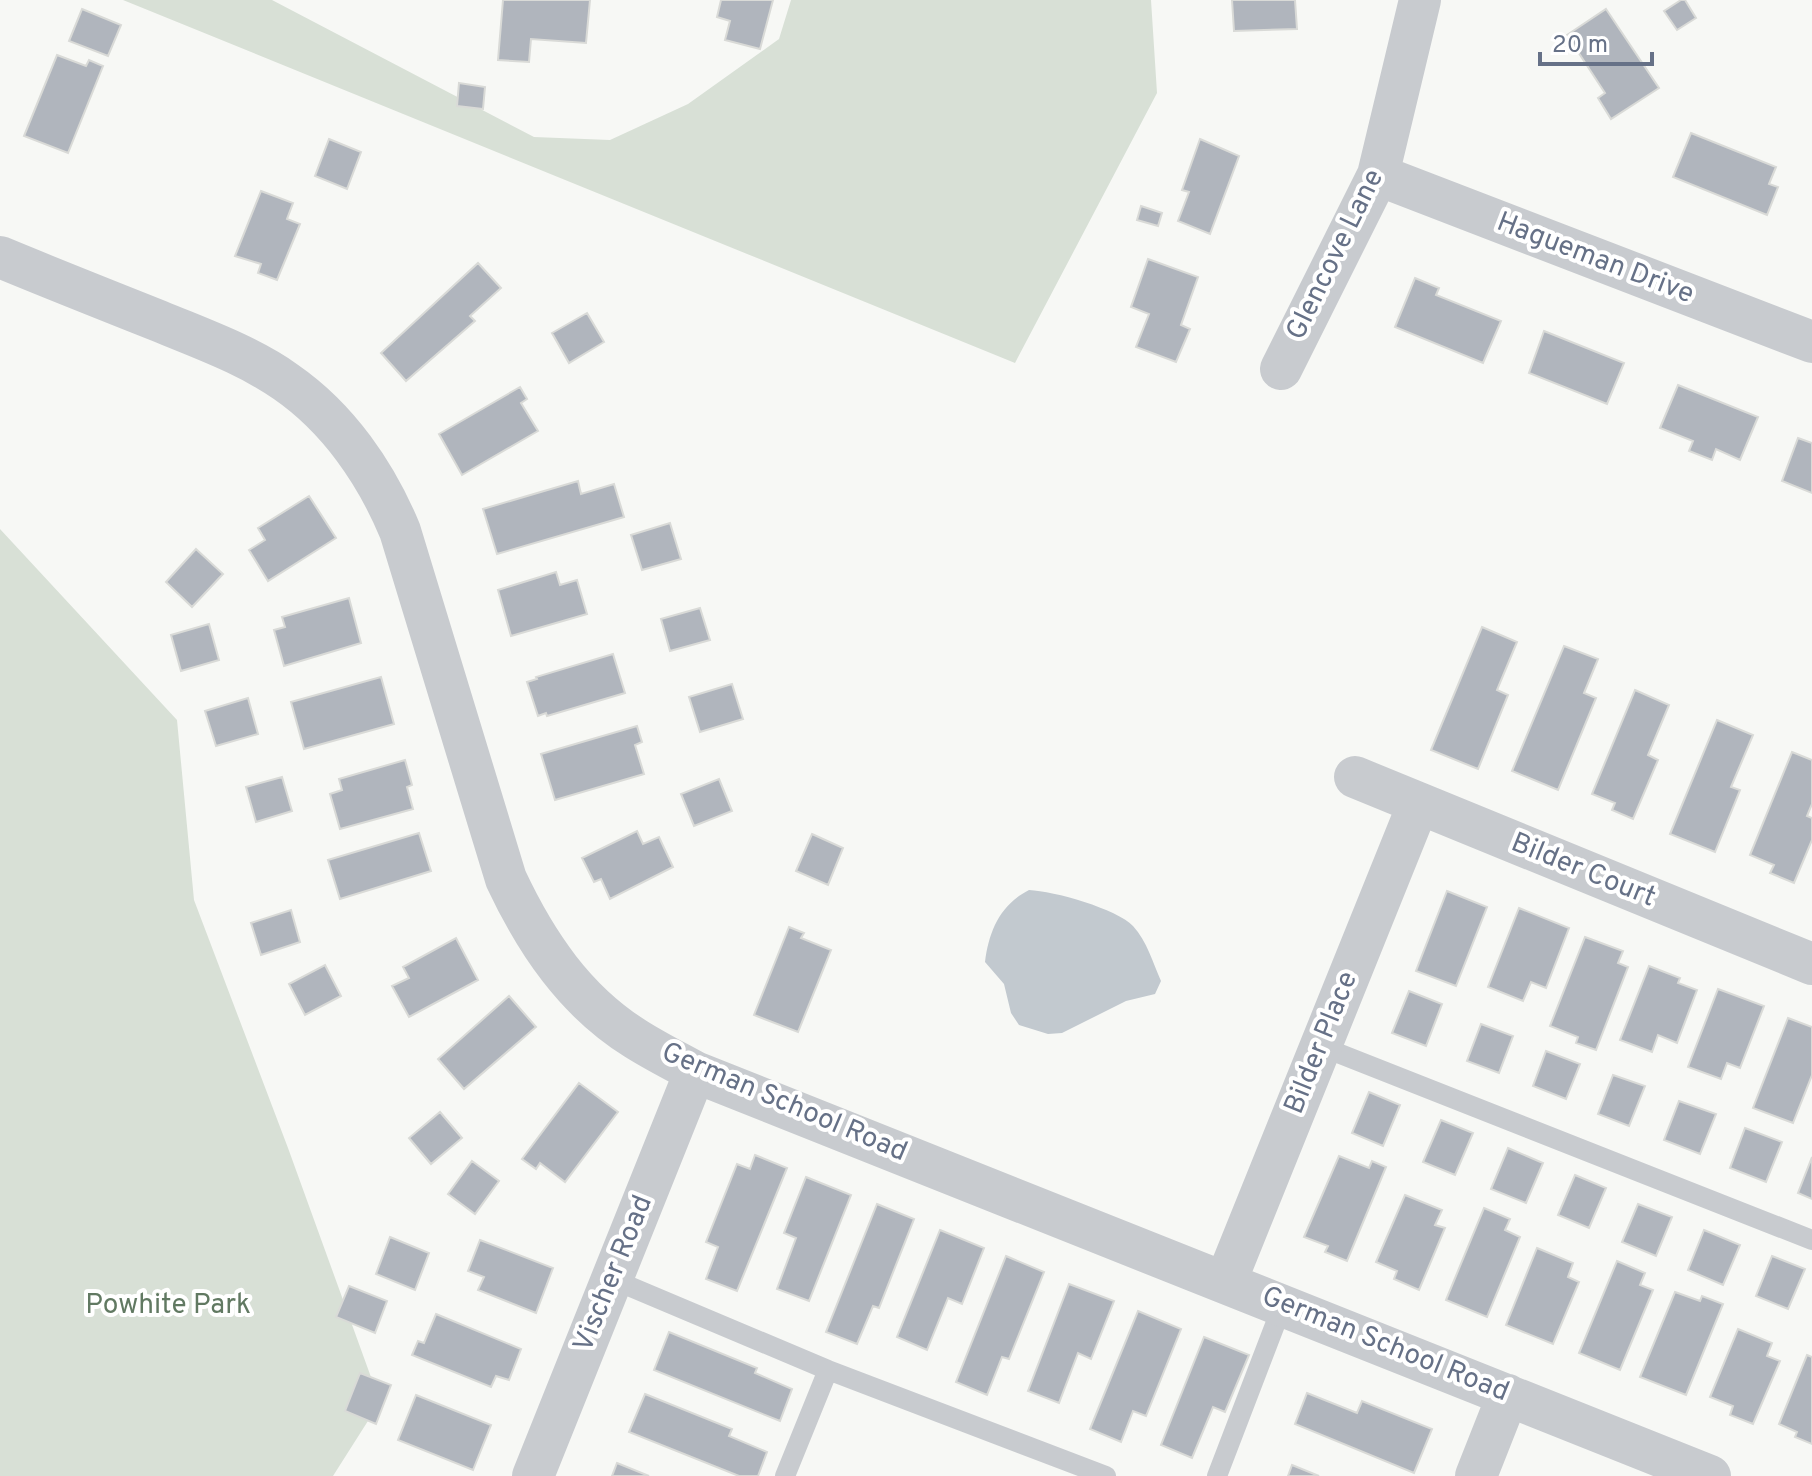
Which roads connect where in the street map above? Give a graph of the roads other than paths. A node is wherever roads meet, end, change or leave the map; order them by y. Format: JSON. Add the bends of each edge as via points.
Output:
{"nodes":[{"id":1,"x":1420,"y":0,"type":"edge"},
{"id":2,"x":1378,"y":175,"type":"junction"},
{"id":3,"x":0,"y":257,"type":"edge"},
{"id":4,"x":1812,"y":342,"type":"edge"},
{"id":5,"x":1281,"y":369,"type":"dead end"},
{"id":6,"x":1355,"y":777,"type":"dead end"},
{"id":7,"x":1418,"y":805,"type":"junction"},
{"id":8,"x":1812,"y":964,"type":"edge"},
{"id":9,"x":1320,"y":1046,"type":"junction"},
{"id":10,"x":695,"y":1072,"type":"junction"},
{"id":11,"x":1812,"y":1240,"type":"edge"},
{"id":12,"x":612,"y":1279,"type":"junction"},
{"id":13,"x":1226,"y":1281,"type":"junction"},
{"id":14,"x":1283,"y":1304,"type":"junction"},
{"id":15,"x":828,"y":1370,"type":"junction"},
{"id":16,"x":1508,"y":1395,"type":"junction"},
{"id":17,"x":533,"y":1476,"type":"edge"},
{"id":18,"x":785,"y":1476,"type":"edge"},
{"id":19,"x":1106,"y":1476,"type":"edge"},
{"id":20,"x":1217,"y":1476,"type":"edge"},
{"id":21,"x":1476,"y":1476,"type":"edge"},
{"id":22,"x":1710,"y":1476,"type":"edge"}],
"edges":[{"from":1,"to":2,"type":"street","name":"Glencove Lane"},
{"from":2,"to":4,"type":"street","name":"Hagueman Drive"},
{"from":2,"to":5,"type":"street","name":"Glencove Lane"},
{"from":3,"to":10,"type":"street","name":"German School Road","via":[[254,363],[287,383],[343,436],[380,487],[400,531],[492,840],[524,917],[549,958],[586,1000],[634,1038]]},
{"from":6,"to":7,"type":"street","name":"Bilder Court"},
{"from":7,"to":8,"type":"street","name":"Bilder Court"},
{"from":7,"to":9,"type":"street","name":"Bilder Place"},
{"from":9,"to":11,"type":"lane"},
{"from":9,"to":13,"type":"street","name":"Bilder Place"},
{"from":10,"to":12,"type":"street","name":"Vischer Road"},
{"from":10,"to":13,"type":"street","name":"German School Road"},
{"from":12,"to":15,"type":"lane"},
{"from":12,"to":17,"type":"street","name":"Vischer Road"},
{"from":13,"to":14,"type":"street","name":"German School Road"},
{"from":14,"to":16,"type":"street","name":"German School Road"},
{"from":14,"to":20,"type":"lane"},
{"from":15,"to":18,"type":"lane"},
{"from":15,"to":19,"type":"lane"},
{"from":16,"to":21,"type":"street"},
{"from":16,"to":22,"type":"street","name":"German School Road"}]}
